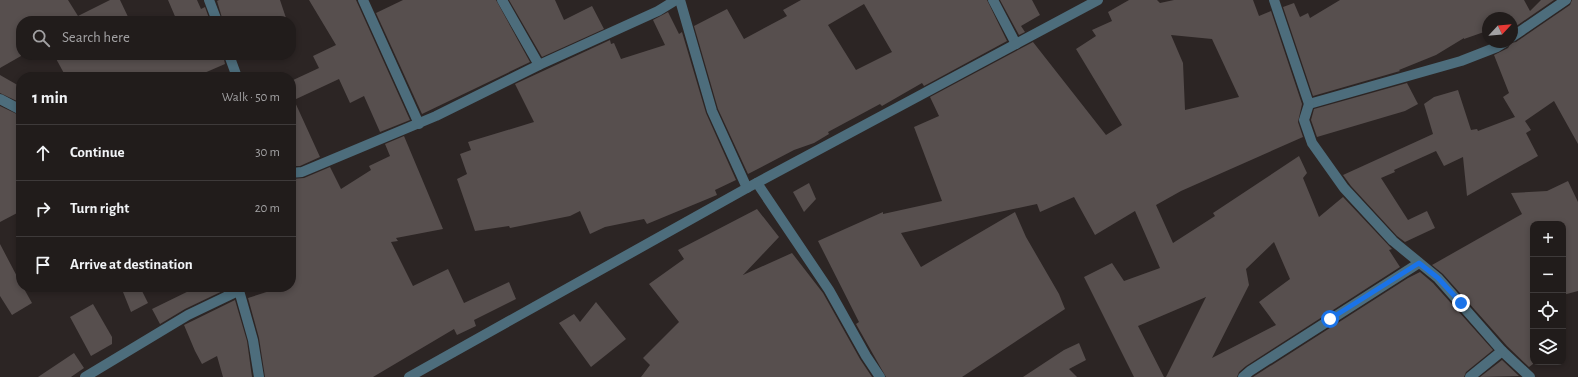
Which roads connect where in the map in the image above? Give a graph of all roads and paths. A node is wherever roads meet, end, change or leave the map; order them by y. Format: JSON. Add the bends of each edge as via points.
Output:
{"nodes":[{"id":1,"x":209,"y":0,"type":"edge"},
{"id":2,"x":363,"y":0,"type":"edge"},
{"id":3,"x":502,"y":0,"type":"edge"},
{"id":4,"x":677,"y":0,"type":"edge"},
{"id":5,"x":993,"y":0,"type":"edge"},
{"id":6,"x":1098,"y":0,"type":"edge"},
{"id":7,"x":1274,"y":0,"type":"edge"},
{"id":8,"x":1566,"y":0,"type":"edge"},
{"id":9,"x":215,"y":16,"type":"edge"},
{"id":10,"x":1518,"y":33,"type":"edge"},
{"id":11,"x":1016,"y":44,"type":"junction"},
{"id":12,"x":1494,"y":48,"type":"edge"},
{"id":13,"x":231,"y":60,"type":"edge"},
{"id":14,"x":539,"y":65,"type":"junction"},
{"id":15,"x":235,"y":72,"type":"edge"},
{"id":16,"x":0,"y":99,"type":"edge"},
{"id":17,"x":1309,"y":104,"type":"junction"},
{"id":18,"x":16,"y":107,"type":"edge"},
{"id":19,"x":419,"y":124,"type":"junction"},
{"id":20,"x":296,"y":173,"type":"edge"},
{"id":21,"x":757,"y":183,"type":"junction"},
{"id":22,"x":747,"y":188,"type":"junction"},
{"id":23,"x":1419,"y":263,"type":"junction"},
{"id":24,"x":232,"y":292,"type":"edge"},
{"id":25,"x":239,"y":292,"type":"edge"},
{"id":26,"x":1502,"y":351,"type":"junction"},
{"id":27,"x":85,"y":377,"type":"edge"},
{"id":28,"x":259,"y":377,"type":"edge"},
{"id":29,"x":410,"y":377,"type":"edge"},
{"id":30,"x":880,"y":377,"type":"edge"},
{"id":31,"x":1243,"y":377,"type":"edge"},
{"id":32,"x":1470,"y":377,"type":"edge"},
{"id":33,"x":1530,"y":377,"type":"edge"}],
"edges":[{"from":1,"to":9,"type":"street"},
{"from":2,"to":19,"type":"street"},
{"from":3,"to":14,"type":"street"},
{"from":4,"to":14,"type":"street"},
{"from":4,"to":22,"type":"street","via":[[712,111]]},
{"from":5,"to":11,"type":"street"},
{"from":6,"to":11,"type":"street"},
{"from":7,"to":17,"type":"street"},
{"from":8,"to":10,"type":"street"},
{"from":11,"to":21,"type":"street"},
{"from":12,"to":17,"type":"street","via":[[1461,61]]},
{"from":13,"to":15,"type":"street"},
{"from":14,"to":19,"type":"street"},
{"from":16,"to":18,"type":"street"},
{"from":17,"to":23,"type":"street","via":[[1304,120],[1312,143],[1344,188],[1393,241]]},
{"from":19,"to":20,"type":"street"},
{"from":21,"to":22,"type":"street"},
{"from":21,"to":30,"type":"street","via":[[829,290]]},
{"from":22,"to":29,"type":"street"},
{"from":23,"to":26,"type":"street","via":[[1438,278]]},
{"from":23,"to":31,"type":"street"},
{"from":24,"to":27,"type":"street","via":[[188,315]]},
{"from":25,"to":28,"type":"street","via":[[253,340]]},
{"from":26,"to":32,"type":"street"},
{"from":26,"to":33,"type":"street"}]}
